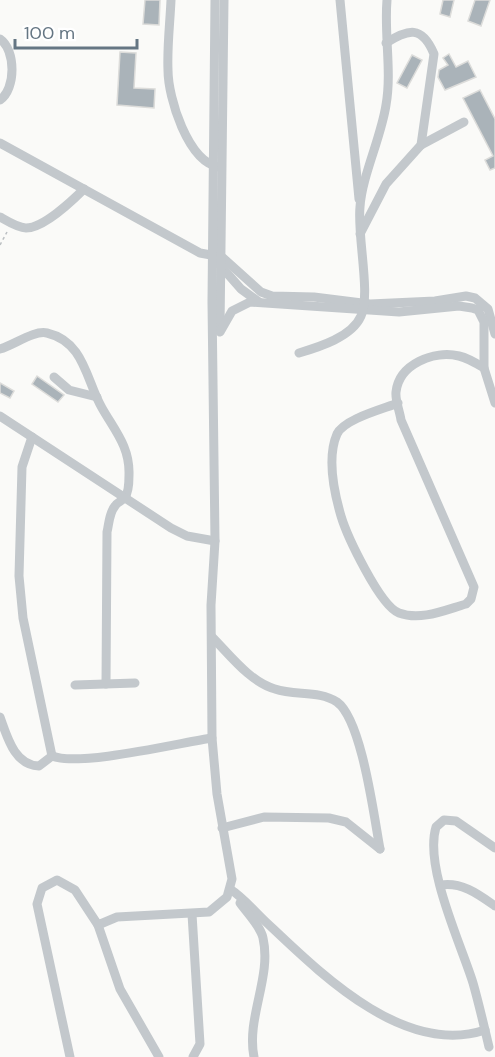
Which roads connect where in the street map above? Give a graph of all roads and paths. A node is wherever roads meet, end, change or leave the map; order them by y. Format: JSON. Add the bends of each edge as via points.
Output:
{"nodes":[{"id":1,"x":171,"y":0,"type":"edge"},
{"id":2,"x":215,"y":0,"type":"edge"},
{"id":3,"x":224,"y":0,"type":"edge"},
{"id":4,"x":340,"y":0,"type":"edge"},
{"id":5,"x":387,"y":0,"type":"edge"},
{"id":6,"x":0,"y":39,"type":"edge"},
{"id":7,"x":386,"y":43,"type":"junction"},
{"id":8,"x":0,"y":77,"type":"edge"},
{"id":9,"x":11,"y":83,"type":"junction"},
{"id":10,"x":0,"y":100,"type":"edge"},
{"id":11,"x":464,"y":122,"type":"dead end"},
{"id":12,"x":0,"y":143,"type":"edge"},
{"id":13,"x":421,"y":145,"type":"junction"},
{"id":14,"x":217,"y":167,"type":"junction"},
{"id":15,"x":84,"y":189,"type":"junction"},
{"id":16,"x":360,"y":204,"type":"junction"},
{"id":17,"x":4,"y":219,"type":"edge"},
{"id":18,"x":359,"y":236,"type":"junction"},
{"id":19,"x":0,"y":244,"type":"edge"},
{"id":20,"x":218,"y":259,"type":"junction"},
{"id":21,"x":261,"y":303,"type":"junction"},
{"id":22,"x":364,"y":307,"type":"junction"},
{"id":23,"x":220,"y":332,"type":"junction"},
{"id":24,"x":495,"y":334,"type":"edge"},
{"id":25,"x":0,"y":349,"type":"edge"},
{"id":26,"x":300,"y":352,"type":"dead end"},
{"id":27,"x":215,"y":363,"type":"junction"},
{"id":28,"x":484,"y":368,"type":"junction"},
{"id":29,"x":54,"y":377,"type":"dead end"},
{"id":30,"x":97,"y":397,"type":"junction"},
{"id":31,"x":398,"y":403,"type":"junction"},
{"id":32,"x":495,"y":403,"type":"edge"},
{"id":33,"x":0,"y":416,"type":"edge"},
{"id":34,"x":32,"y":437,"type":"junction"},
{"id":35,"x":125,"y":497,"type":"junction"},
{"id":36,"x":215,"y":541,"type":"junction"},
{"id":37,"x":212,"y":637,"type":"junction"},
{"id":38,"x":135,"y":683,"type":"dead end"},
{"id":39,"x":106,"y":684,"type":"junction"},
{"id":40,"x":75,"y":685,"type":"dead end"},
{"id":41,"x":0,"y":717,"type":"edge"},
{"id":42,"x":212,"y":738,"type":"junction"},
{"id":43,"x":52,"y":756,"type":"junction"},
{"id":44,"x":222,"y":828,"type":"junction"},
{"id":45,"x":495,"y":848,"type":"edge"},
{"id":46,"x":441,"y":885,"type":"junction"},
{"id":47,"x":230,"y":889,"type":"junction"},
{"id":48,"x":495,"y":906,"type":"edge"},
{"id":49,"x":192,"y":914,"type":"junction"},
{"id":50,"x":98,"y":925,"type":"junction"},
{"id":51,"x":485,"y":1030,"type":"junction"},
{"id":52,"x":489,"y":1047,"type":"dead end"},
{"id":53,"x":70,"y":1057,"type":"edge"},
{"id":54,"x":159,"y":1057,"type":"edge"},
{"id":55,"x":192,"y":1057,"type":"edge"},
{"id":56,"x":254,"y":1057,"type":"edge"}],
"edges":[{"from":1,"to":14,"type":"street","via":[[171,93],[190,142],[205,162]]},
{"from":2,"to":14,"type":"street"},
{"from":3,"to":14,"type":"street"},
{"from":4,"to":16,"type":"street"},
{"from":5,"to":7,"type":"street"},
{"from":6,"to":9,"type":"street","via":[[6,43],[12,66]]},
{"from":7,"to":13,"type":"street","via":[[404,31],[417,33],[428,40],[434,54]]},
{"from":7,"to":16,"type":"street","via":[[387,102]]},
{"from":8,"to":9,"type":"street"},
{"from":9,"to":10,"type":"street"},
{"from":11,"to":13,"type":"street"},
{"from":12,"to":15,"type":"street"},
{"from":13,"to":18,"type":"street","via":[[386,184]]},
{"from":14,"to":20,"type":"street"},
{"from":15,"to":17,"type":"street","via":[[44,222],[32,227],[24,228]]},
{"from":15,"to":20,"type":"street","via":[[200,253]]},
{"from":16,"to":18,"type":"street"},
{"from":17,"to":19,"type":"path","via":[[7,233]]},
{"from":18,"to":22,"type":"street"},
{"from":20,"to":21,"type":"street","via":[[241,289]]},
{"from":20,"to":22,"type":"street","via":[[266,295],[314,297]]},
{"from":20,"to":23,"type":"street"},
{"from":20,"to":27,"type":"street"},
{"from":21,"to":22,"type":"street"},
{"from":21,"to":23,"type":"street","via":[[238,306]]},
{"from":22,"to":24,"type":"street","via":[[466,296],[489,309]]},
{"from":22,"to":26,"type":"street","via":[[360,319],[350,328],[323,346]]},
{"from":22,"to":28,"type":"street","via":[[418,312],[459,306],[478,310],[486,336]]},
{"from":23,"to":27,"type":"street"},
{"from":25,"to":30,"type":"street","via":[[41,332],[55,336],[82,360]]},
{"from":27,"to":36,"type":"street"},
{"from":28,"to":31,"type":"street","via":[[458,355],[430,357],[414,363],[396,392]]},
{"from":28,"to":32,"type":"street"},
{"from":29,"to":30,"type":"street","via":[[69,390]]},
{"from":30,"to":35,"type":"street","via":[[127,453]]},
{"from":31,"to":31,"type":"street","via":[[346,424],[338,433],[333,475],[341,517],[376,590],[390,608],[423,616],[466,604],[474,586],[401,420]]},
{"from":33,"to":34,"type":"street"},
{"from":34,"to":35,"type":"street"},
{"from":34,"to":43,"type":"street","via":[[22,467],[19,576],[22,618]]},
{"from":35,"to":36,"type":"street","via":[[187,536]]},
{"from":35,"to":39,"type":"street","via":[[111,512],[107,532]]},
{"from":36,"to":37,"type":"street"},
{"from":37,"to":42,"type":"street"},
{"from":37,"to":44,"type":"street","via":[[266,685],[281,691],[328,697],[345,709],[354,730],[380,849],[339,819],[264,817]]},
{"from":38,"to":39,"type":"street"},
{"from":39,"to":40,"type":"street"},
{"from":41,"to":43,"type":"street","via":[[8,741],[25,762],[39,766]]},
{"from":42,"to":43,"type":"street","via":[[67,760]]},
{"from":42,"to":44,"type":"street"},
{"from":44,"to":47,"type":"street","via":[[231,867]]},
{"from":45,"to":46,"type":"street","via":[[456,821],[439,823],[434,832],[434,850]]},
{"from":46,"to":48,"type":"street","via":[[467,888]]},
{"from":46,"to":51,"type":"street"},
{"from":47,"to":49,"type":"street","via":[[215,909]]},
{"from":47,"to":51,"type":"street","via":[[299,953],[378,1016],[409,1030],[442,1036],[464,1036]]},
{"from":47,"to":56,"type":"street","via":[[263,936],[264,973],[255,1017]]},
{"from":49,"to":50,"type":"street","via":[[117,917]]},
{"from":49,"to":55,"type":"street","via":[[200,1044]]},
{"from":50,"to":53,"type":"street","via":[[75,890],[57,880],[42,888],[37,904]]},
{"from":50,"to":54,"type":"street","via":[[120,989]]},
{"from":51,"to":52,"type":"street"}]}
